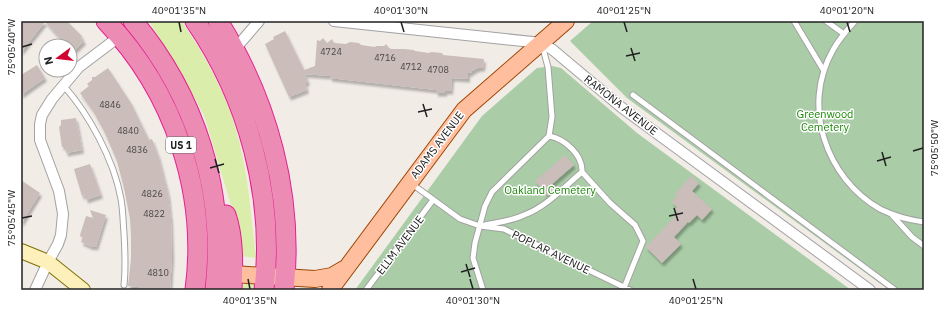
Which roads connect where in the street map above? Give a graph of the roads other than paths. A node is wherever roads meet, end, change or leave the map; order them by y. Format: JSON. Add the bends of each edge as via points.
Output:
{"nodes":[{"id":1,"x":106,"y":21,"type":"edge"},
{"id":2,"x":133,"y":21,"type":"edge"},
{"id":3,"x":195,"y":21,"type":"edge"},
{"id":4,"x":218,"y":21,"type":"edge"},
{"id":5,"x":259,"y":21,"type":"edge"},
{"id":6,"x":334,"y":21,"type":"edge"},
{"id":7,"x":566,"y":21,"type":"edge"},
{"id":8,"x":826,"y":21,"type":"edge"},
{"id":9,"x":855,"y":21,"type":"edge"},
{"id":10,"x":796,"y":22,"type":"edge"},
{"id":11,"x":400,"y":25,"type":"edge"},
{"id":12,"x":844,"y":34,"type":"junction"},
{"id":13,"x":120,"y":36,"type":"junction"},
{"id":14,"x":234,"y":49,"type":"junction"},
{"id":15,"x":544,"y":50,"type":"junction"},
{"id":16,"x":824,"y":71,"type":"junction"},
{"id":17,"x":63,"y":85,"type":"junction"},
{"id":18,"x":633,"y":96,"type":"dead end"},
{"id":19,"x":549,"y":136,"type":"junction"},
{"id":20,"x":582,"y":172,"type":"junction"},
{"id":21,"x":409,"y":182,"type":"junction"},
{"id":22,"x":433,"y":200,"type":"junction"},
{"id":23,"x":892,"y":214,"type":"junction"},
{"id":24,"x":924,"y":222,"type":"edge"},
{"id":25,"x":480,"y":226,"type":"junction"},
{"id":26,"x":924,"y":246,"type":"edge"},
{"id":27,"x":21,"y":251,"type":"edge"},
{"id":28,"x":48,"y":262,"type":"junction"},
{"id":29,"x":347,"y":267,"type":"junction"},
{"id":30,"x":224,"y":283,"type":"edge"},
{"id":31,"x":264,"y":283,"type":"edge"},
{"id":32,"x":284,"y":284,"type":"edge"},
{"id":33,"x":124,"y":285,"type":"dead end"},
{"id":34,"x":627,"y":289,"type":"edge"},
{"id":35,"x":35,"y":290,"type":"edge"},
{"id":36,"x":82,"y":290,"type":"edge"},
{"id":37,"x":195,"y":290,"type":"edge"},
{"id":38,"x":199,"y":290,"type":"edge"},
{"id":39,"x":330,"y":290,"type":"edge"},
{"id":40,"x":366,"y":290,"type":"edge"},
{"id":41,"x":483,"y":290,"type":"edge"},
{"id":42,"x":870,"y":290,"type":"edge"},
{"id":43,"x":895,"y":290,"type":"edge"}],
"edges":[{"from":1,"to":13,"type":"highway","number":"US 1"},
{"from":2,"to":30,"type":"highway","number":"US 1","via":[[159,55],[180,92],[198,133],[230,231]]},
{"from":3,"to":31,"type":"highway","via":[[232,86],[250,139],[263,205]]},
{"from":4,"to":14,"type":"highway"},
{"from":5,"to":14,"type":"street"},
{"from":6,"to":11,"type":"street","name":"RAMONA AVENUE"},
{"from":7,"to":15,"type":"main road","name":"ADAMS AVENUE"},
{"from":8,"to":12,"type":"lane"},
{"from":9,"to":12,"type":"lane"},
{"from":10,"to":16,"type":"lane"},
{"from":11,"to":15,"type":"street","name":"RAMONA AVENUE"},
{"from":12,"to":16,"type":"lane","via":[[832,50]]},
{"from":13,"to":17,"type":"street","via":[[79,67]]},
{"from":13,"to":37,"type":"highway","number":"US 1","via":[[156,89],[184,153],[196,221],[198,260]]},
{"from":14,"to":32,"type":"highway","via":[[262,111],[280,179],[285,215]]},
{"from":15,"to":19,"type":"lane","via":[[552,117]]},
{"from":15,"to":21,"type":"main road","name":"ADAMS AVENUE","via":[[464,110]]},
{"from":15,"to":42,"type":"street","name":"RAMONA AVENUE","via":[[554,50],[621,107]]},
{"from":16,"to":23,"type":"lane","via":[[819,111],[823,137],[836,168],[851,186]]},
{"from":17,"to":28,"type":"street","via":[[46,107],[40,124],[40,140],[59,191],[63,214],[61,235]]},
{"from":17,"to":33,"type":"lane","via":[[94,127],[113,169],[121,199],[126,265]]},
{"from":18,"to":43,"type":"lane"},
{"from":19,"to":20,"type":"lane","via":[[563,140],[579,158]]},
{"from":19,"to":25,"type":"lane","via":[[492,192]]},
{"from":20,"to":25,"type":"lane","via":[[542,205],[525,215]]},
{"from":20,"to":34,"type":"lane","via":[[610,203],[635,225],[643,240]]},
{"from":21,"to":22,"type":"lane","name":"POPLAR AVENUE"},
{"from":21,"to":29,"type":"main road","name":"ADAMS AVENUE"},
{"from":22,"to":25,"type":"lane","name":"POPLAR AVENUE","via":[[460,219]]},
{"from":22,"to":40,"type":"lane","name":"ELLM AVENUE"},
{"from":23,"to":24,"type":"lane"},
{"from":23,"to":26,"type":"lane","via":[[912,237]]},
{"from":25,"to":34,"type":"lane","name":"POPLAR AVENUE","via":[[504,229]]},
{"from":25,"to":41,"type":"lane","via":[[473,258]]},
{"from":27,"to":28,"type":"main road"},
{"from":28,"to":35,"type":"street"},
{"from":28,"to":36,"type":"main road"},
{"from":29,"to":32,"type":"main road","via":[[332,276]]},
{"from":29,"to":39,"type":"main road","name":"ADAMS AVENUE"},
{"from":30,"to":31,"type":"main road"},
{"from":30,"to":38,"type":"main road","via":[[209,282]]},
{"from":31,"to":32,"type":"main road"}]}
